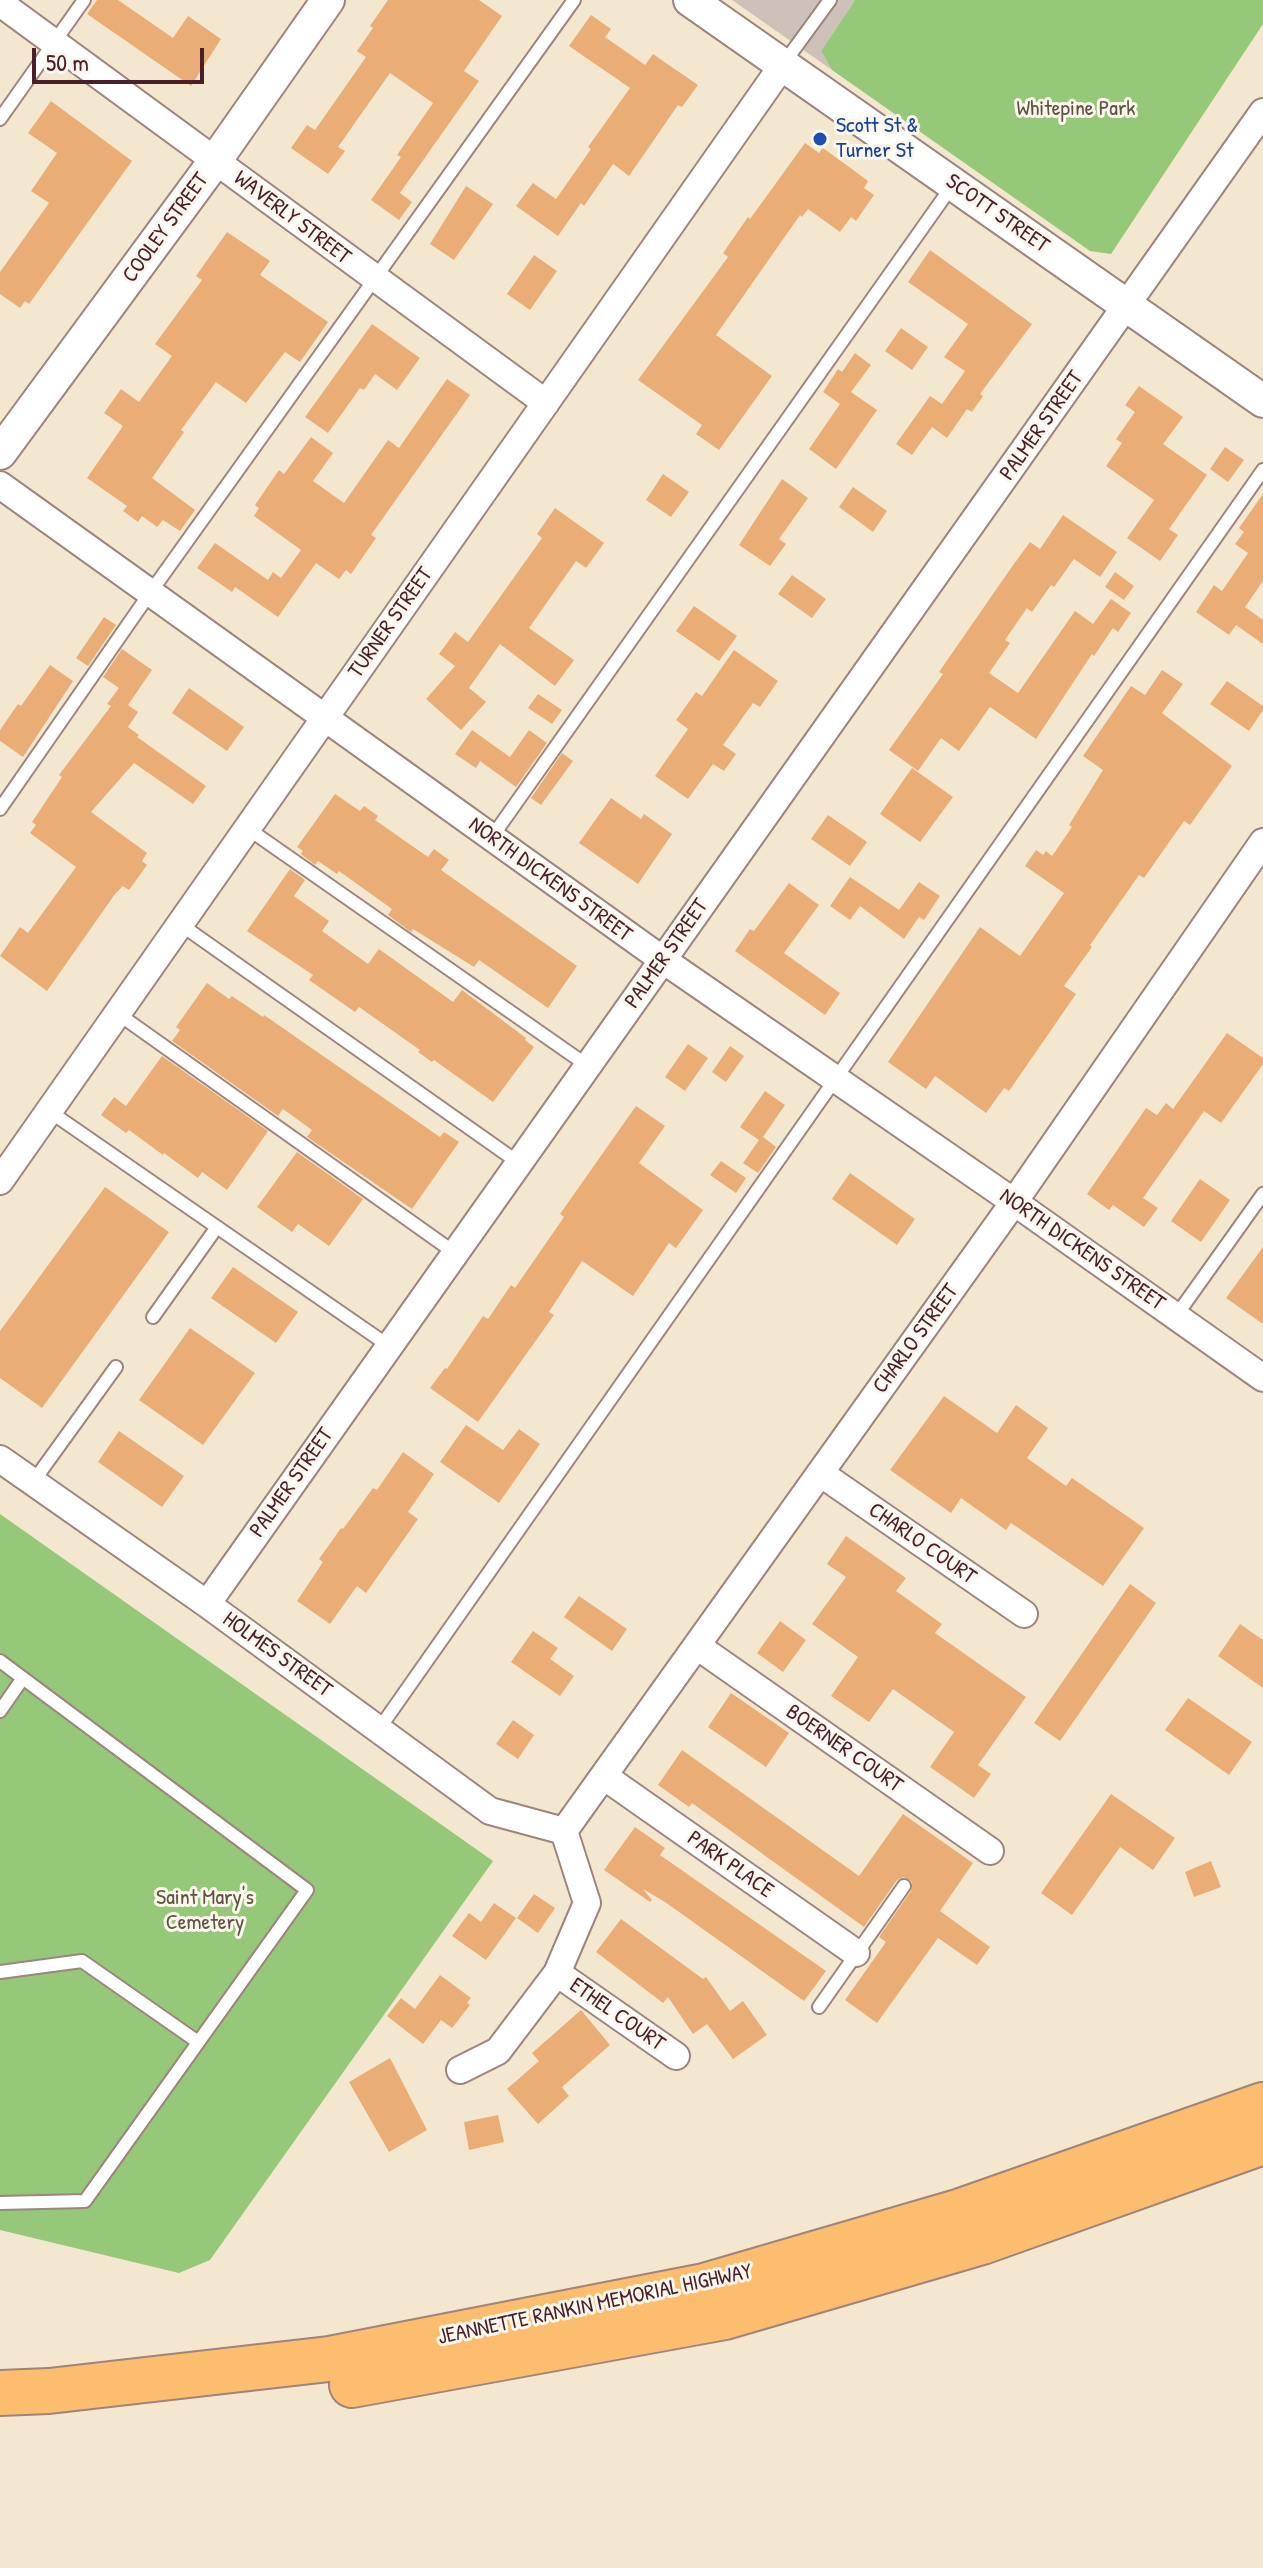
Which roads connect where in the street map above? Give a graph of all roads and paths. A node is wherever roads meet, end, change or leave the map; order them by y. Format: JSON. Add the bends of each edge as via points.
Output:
{"nodes":[{"id":1,"x":84,"y":0,"type":"edge"},
{"id":2,"x":328,"y":0,"type":"edge"},
{"id":3,"x":574,"y":0,"type":"edge"},
{"id":4,"x":690,"y":0,"type":"edge"},
{"id":5,"x":829,"y":0,"type":"edge"},
{"id":6,"x":0,"y":3,"type":"edge"},
{"id":7,"x":55,"y":43,"type":"junction"},
{"id":8,"x":782,"y":66,"type":"junction"},
{"id":9,"x":0,"y":119,"type":"edge"},
{"id":10,"x":1261,"y":120,"type":"edge"},
{"id":11,"x":215,"y":161,"type":"junction"},
{"id":12,"x":953,"y":183,"type":"junction"},
{"id":13,"x":374,"y":279,"type":"junction"},
{"id":14,"x":1127,"y":306,"type":"junction"},
{"id":15,"x":1263,"y":401,"type":"edge"},
{"id":16,"x":546,"y":403,"type":"junction"},
{"id":17,"x":0,"y":453,"type":"edge"},
{"id":18,"x":1263,"y":470,"type":"edge"},
{"id":19,"x":0,"y":485,"type":"edge"},
{"id":20,"x":150,"y":593,"type":"junction"},
{"id":21,"x":324,"y":718,"type":"junction"},
{"id":22,"x":0,"y":809,"type":"edge"},
{"id":23,"x":247,"y":828,"type":"junction"},
{"id":24,"x":491,"y":838,"type":"junction"},
{"id":25,"x":1263,"y":842,"type":"edge"},
{"id":26,"x":180,"y":924,"type":"junction"},
{"id":27,"x":663,"y":960,"type":"junction"},
{"id":28,"x":117,"y":1013,"type":"junction"},
{"id":29,"x":588,"y":1066,"type":"junction"},
{"id":30,"x":835,"y":1080,"type":"junction"},
{"id":31,"x":49,"y":1111,"type":"junction"},
{"id":32,"x":519,"y":1163,"type":"junction"},
{"id":33,"x":0,"y":1181,"type":"edge"},
{"id":34,"x":1263,"y":1194,"type":"edge"},
{"id":35,"x":1014,"y":1202,"type":"junction"},
{"id":36,"x":217,"y":1227,"type":"junction"},
{"id":37,"x":455,"y":1253,"type":"junction"},
{"id":38,"x":1176,"y":1316,"type":"junction"},
{"id":39,"x":153,"y":1317,"type":"dead end"},
{"id":40,"x":389,"y":1346,"type":"junction"},
{"id":41,"x":116,"y":1367,"type":"dead end"},
{"id":42,"x":1263,"y":1378,"type":"edge"},
{"id":43,"x":0,"y":1459,"type":"edge"},
{"id":44,"x":820,"y":1473,"type":"junction"},
{"id":45,"x":33,"y":1482,"type":"junction"},
{"id":46,"x":207,"y":1604,"type":"junction"},
{"id":47,"x":1024,"y":1614,"type":"dead end"},
{"id":48,"x":697,"y":1646,"type":"junction"},
{"id":49,"x":0,"y":1661,"type":"edge"},
{"id":50,"x":23,"y":1678,"type":"junction"},
{"id":51,"x":0,"y":1711,"type":"edge"},
{"id":52,"x":379,"y":1729,"type":"junction"},
{"id":53,"x":605,"y":1777,"type":"junction"},
{"id":54,"x":564,"y":1831,"type":"junction"},
{"id":55,"x":990,"y":1851,"type":"dead end"},
{"id":56,"x":904,"y":1886,"type":"dead end"},
{"id":57,"x":856,"y":1953,"type":"junction"},
{"id":58,"x":0,"y":1972,"type":"edge"},
{"id":59,"x":557,"y":1973,"type":"junction"},
{"id":60,"x":819,"y":2007,"type":"dead end"},
{"id":61,"x":198,"y":2042,"type":"junction"},
{"id":62,"x":676,"y":2056,"type":"dead end"},
{"id":63,"x":460,"y":2070,"type":"dead end"},
{"id":64,"x":1263,"y":2105,"type":"edge"},
{"id":65,"x":1263,"y":2142,"type":"edge"},
{"id":66,"x":0,"y":2203,"type":"edge"},
{"id":67,"x":0,"y":2393,"type":"edge"},
{"id":68,"x":0,"y":2421,"type":"edge"}],
"edges":[{"from":1,"to":7,"type":"lane"},
{"from":2,"to":11,"type":"street","name":"COOLEY STREET"},
{"from":3,"to":13,"type":"lane"},
{"from":4,"to":8,"type":"street","name":"SCOTT STREET"},
{"from":5,"to":8,"type":"lane"},
{"from":6,"to":7,"type":"street","name":"WAVERLY STREET"},
{"from":7,"to":9,"type":"lane"},
{"from":7,"to":11,"type":"street","name":"WAVERLY STREET"},
{"from":8,"to":12,"type":"street","name":"SCOTT STREET"},
{"from":8,"to":16,"type":"street","name":"TURNER STREET"},
{"from":10,"to":14,"type":"street","name":"PALMER STREET"},
{"from":11,"to":13,"type":"street","name":"WAVERLY STREET"},
{"from":11,"to":17,"type":"street","name":"COOLEY STREET"},
{"from":12,"to":14,"type":"street","name":"SCOTT STREET"},
{"from":12,"to":24,"type":"lane"},
{"from":13,"to":16,"type":"street","name":"WAVERLY STREET"},
{"from":13,"to":20,"type":"lane"},
{"from":14,"to":15,"type":"street","name":"SCOTT STREET"},
{"from":14,"to":27,"type":"street","name":"PALMER STREET"},
{"from":16,"to":21,"type":"street","name":"TURNER STREET"},
{"from":18,"to":30,"type":"lane"},
{"from":19,"to":20,"type":"street","name":"NORTH DICKENS STREET"},
{"from":20,"to":21,"type":"street","name":"NORTH DICKENS STREET"},
{"from":20,"to":22,"type":"lane"},
{"from":21,"to":23,"type":"street","name":"TURNER STREET"},
{"from":21,"to":24,"type":"street","name":"NORTH DICKENS STREET"},
{"from":23,"to":26,"type":"street","name":"TURNER STREET"},
{"from":23,"to":29,"type":"lane"},
{"from":24,"to":27,"type":"street","name":"NORTH DICKENS STREET"},
{"from":25,"to":35,"type":"street","name":"CHARLO STREET"},
{"from":26,"to":28,"type":"street","name":"TURNER STREET"},
{"from":26,"to":32,"type":"lane"},
{"from":27,"to":29,"type":"street","name":"PALMER STREET"},
{"from":27,"to":30,"type":"street","name":"NORTH DICKENS STREET"},
{"from":28,"to":31,"type":"street","name":"TURNER STREET"},
{"from":28,"to":37,"type":"lane"},
{"from":29,"to":32,"type":"street","name":"PALMER STREET"},
{"from":30,"to":35,"type":"street","name":"NORTH DICKENS STREET"},
{"from":30,"to":52,"type":"lane"},
{"from":31,"to":33,"type":"street","name":"TURNER STREET"},
{"from":31,"to":36,"type":"lane"},
{"from":32,"to":37,"type":"street","name":"PALMER STREET"},
{"from":34,"to":38,"type":"lane"},
{"from":35,"to":38,"type":"street","name":"NORTH DICKENS STREET"},
{"from":35,"to":44,"type":"street","name":"CHARLO STREET"},
{"from":36,"to":39,"type":"lane"},
{"from":36,"to":40,"type":"lane"},
{"from":37,"to":40,"type":"street","name":"PALMER STREET"},
{"from":38,"to":42,"type":"street","name":"NORTH DICKENS STREET"},
{"from":40,"to":46,"type":"street","name":"PALMER STREET"},
{"from":41,"to":45,"type":"lane"},
{"from":43,"to":45,"type":"street","name":"HOLMES STREET"},
{"from":44,"to":47,"type":"street","name":"CHARLO COURT"},
{"from":44,"to":48,"type":"street","name":"CHARLO STREET"},
{"from":45,"to":46,"type":"street","name":"HOLMES STREET"},
{"from":46,"to":52,"type":"street","name":"HOLMES STREET"},
{"from":48,"to":53,"type":"street","name":"CHARLO STREET"},
{"from":48,"to":55,"type":"street","name":"BOERNER COURT"},
{"from":49,"to":50,"type":"lane"},
{"from":50,"to":51,"type":"lane"},
{"from":50,"to":61,"type":"lane","via":[[307,1890]]},
{"from":52,"to":54,"type":"street","name":"HOLMES STREET","via":[[490,1811]]},
{"from":53,"to":54,"type":"street","name":"CHARLO STREET"},
{"from":53,"to":57,"type":"street","name":"PARK PLACE"},
{"from":54,"to":59,"type":"street","via":[[587,1903]]},
{"from":56,"to":57,"type":"lane"},
{"from":57,"to":60,"type":"lane"},
{"from":58,"to":61,"type":"lane","via":[[82,1961]]},
{"from":59,"to":62,"type":"street","name":"ETHEL COURT"},
{"from":59,"to":63,"type":"street","via":[[498,2051]]},
{"from":61,"to":66,"type":"lane","via":[[85,2201]]},
{"from":64,"to":67,"type":"highway","name":"JEANNETTE RANKIN MEMORIAL HIGHWAY","via":[[961,2211],[704,2286],[329,2359]]},
{"from":65,"to":68,"type":"highway","name":"JEANNETTE RANKIN MEMORIAL HIGHWAY","via":[[982,2242],[725,2317],[351,2386]]}]}
